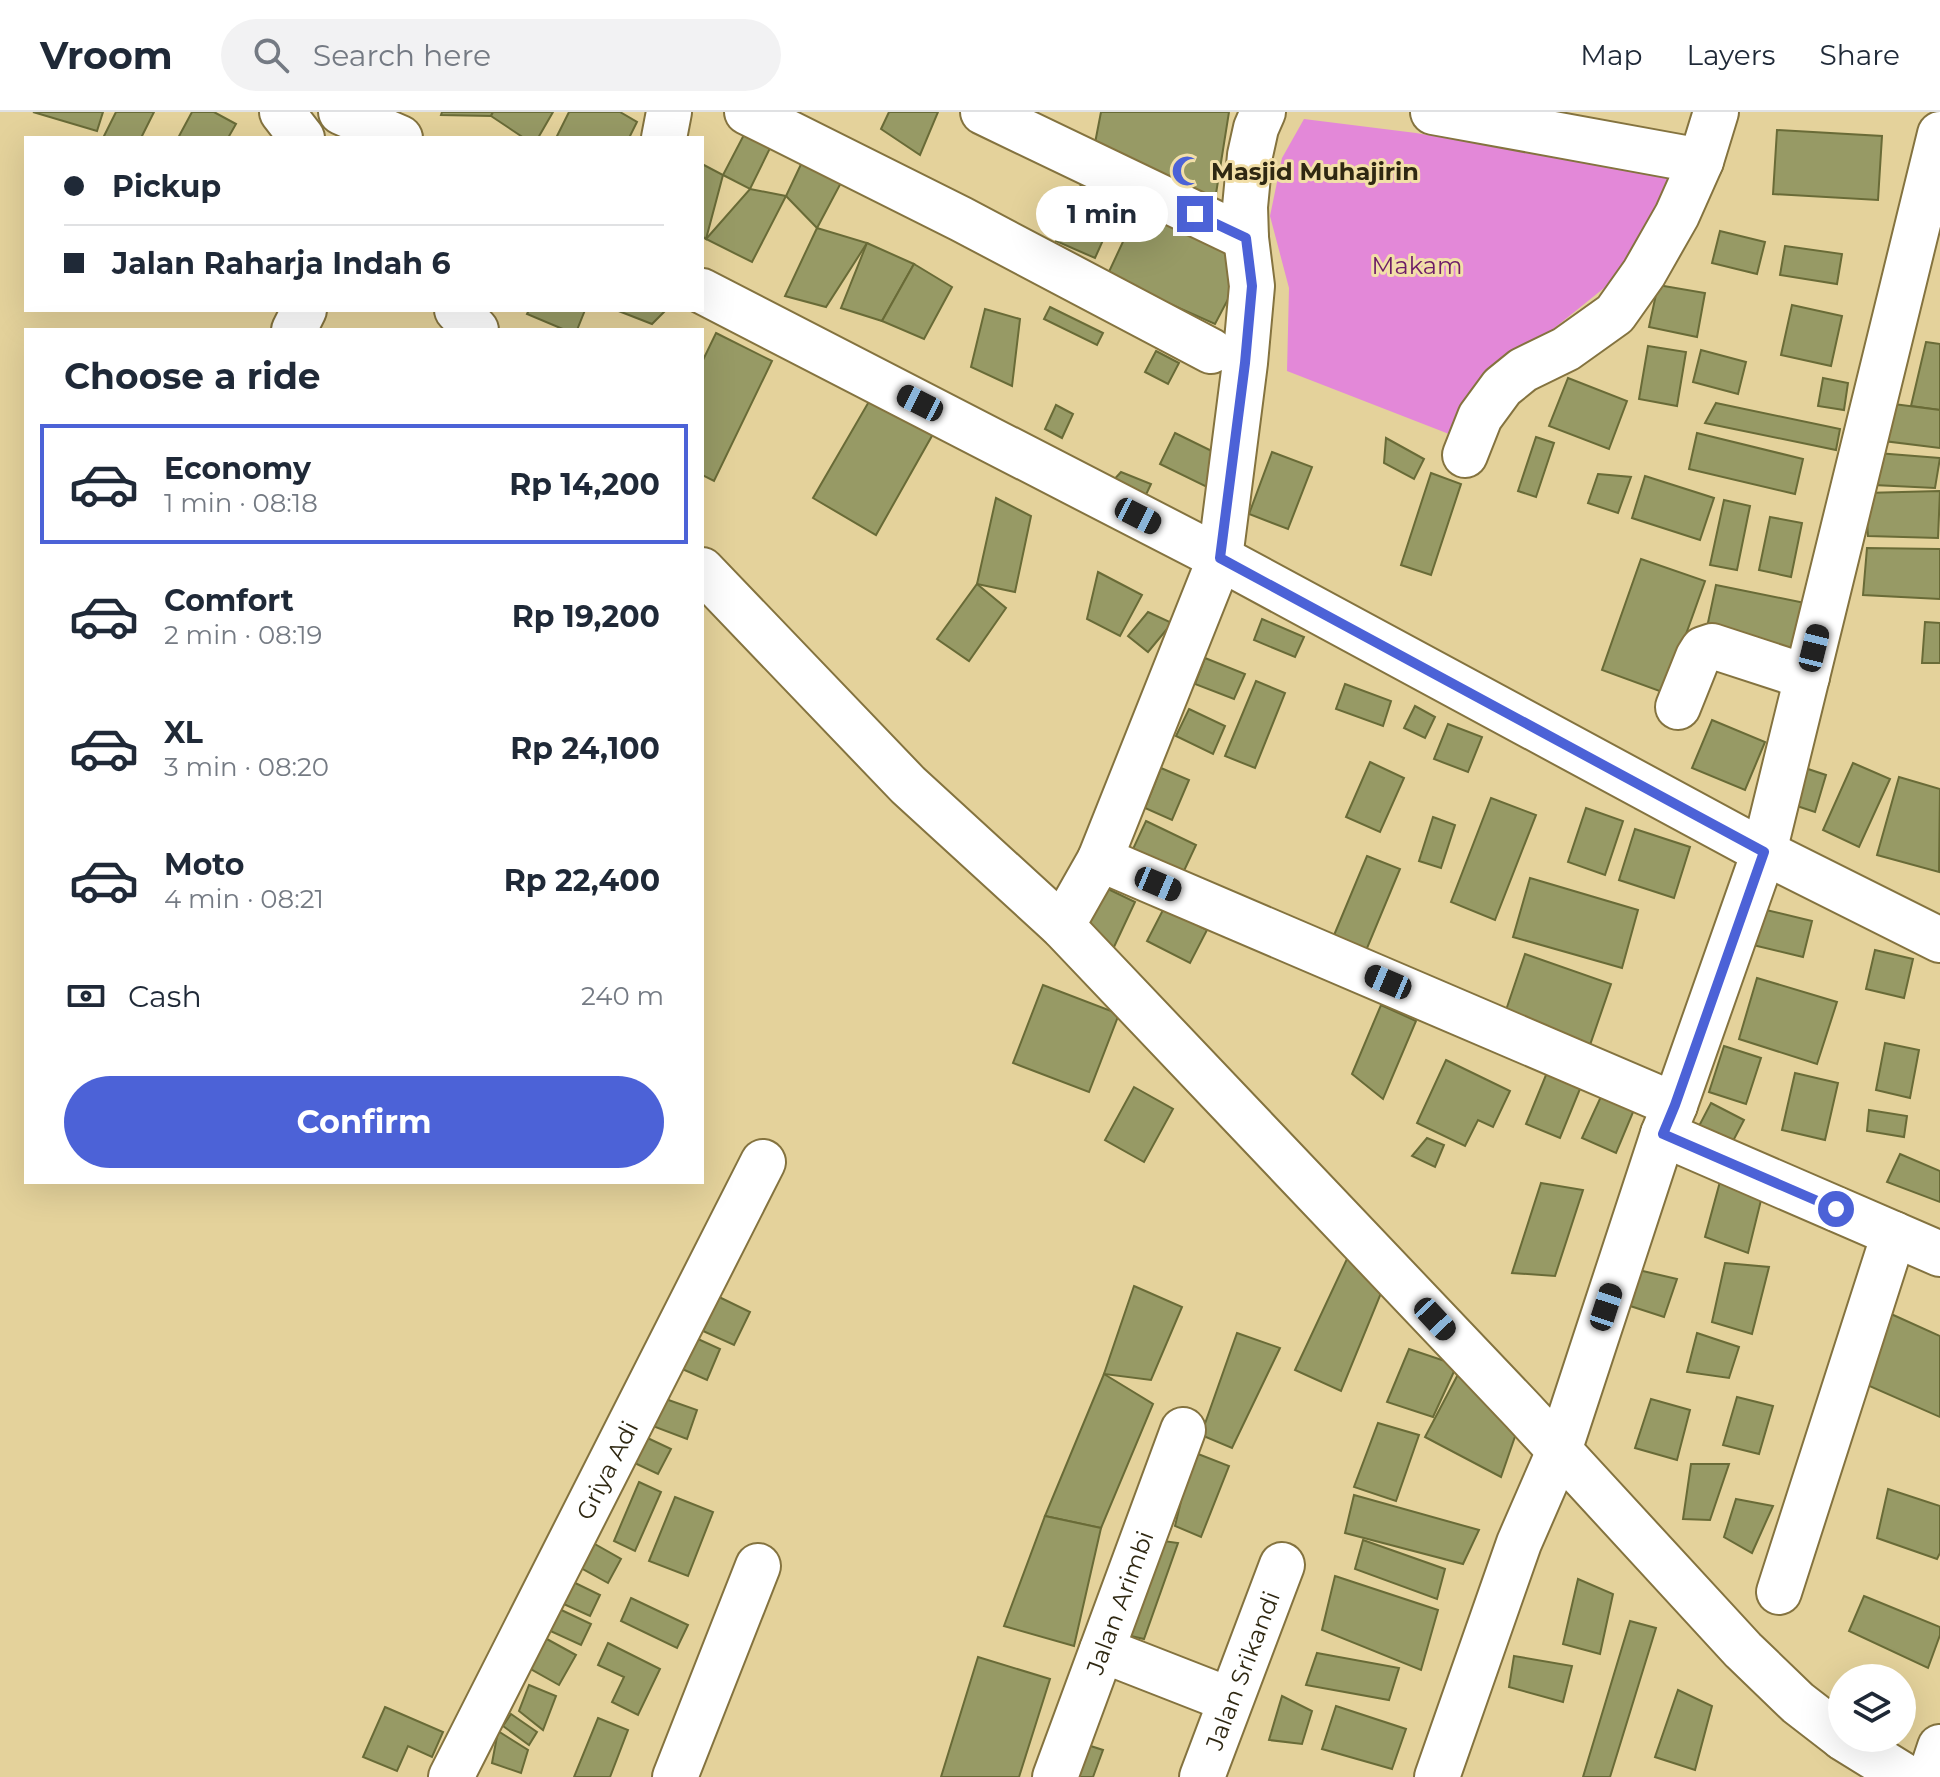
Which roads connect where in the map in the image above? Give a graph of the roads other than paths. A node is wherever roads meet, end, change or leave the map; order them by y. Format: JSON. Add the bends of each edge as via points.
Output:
{"nodes":[{"id":1,"x":282,"y":112,"type":"edge"},
{"id":2,"x":341,"y":112,"type":"edge"},
{"id":3,"x":669,"y":112,"type":"edge"},
{"id":4,"x":747,"y":112,"type":"edge"},
{"id":5,"x":1263,"y":112,"type":"edge"},
{"id":6,"x":1433,"y":112,"type":"edge"},
{"id":7,"x":1716,"y":112,"type":"edge"},
{"id":8,"x":1005,"y":117,"type":"edge"},
{"id":9,"x":1940,"y":134,"type":"edge"},
{"id":10,"x":300,"y":136,"type":"edge"},
{"id":11,"x":395,"y":136,"type":"edge"},
{"id":12,"x":664,"y":136,"type":"edge"},
{"id":13,"x":1701,"y":161,"type":"junction"},
{"id":14,"x":1246,"y":238,"type":"junction"},
{"id":15,"x":704,"y":292,"type":"edge"},
{"id":16,"x":459,"y":312,"type":"edge"},
{"id":17,"x":474,"y":328,"type":"edge"},
{"id":18,"x":1211,"y":351,"type":"dead end"},
{"id":19,"x":1465,"y":455,"type":"dead end"},
{"id":20,"x":1220,"y":558,"type":"junction"},
{"id":21,"x":704,"y":572,"type":"edge"},
{"id":22,"x":1807,"y":677,"type":"junction"},
{"id":23,"x":1678,"y":707,"type":"dead end"},
{"id":24,"x":1764,"y":852,"type":"junction"},
{"id":25,"x":1100,"y":859,"type":"junction"},
{"id":26,"x":1062,"y":926,"type":"junction"},
{"id":27,"x":1940,"y":940,"type":"edge"},
{"id":28,"x":1669,"y":1119,"type":"junction"},
{"id":29,"x":763,"y":1162,"type":"dead end"},
{"id":30,"x":1894,"y":1234,"type":"junction"},
{"id":31,"x":1940,"y":1254,"type":"edge"},
{"id":32,"x":1183,"y":1430,"type":"dead end"},
{"id":33,"x":1559,"y":1451,"type":"junction"},
{"id":34,"x":1282,"y":1565,"type":"dead end"},
{"id":35,"x":758,"y":1566,"type":"dead end"},
{"id":36,"x":1779,"y":1592,"type":"dead end"},
{"id":37,"x":1102,"y":1650,"type":"junction"},
{"id":38,"x":1230,"y":1700,"type":"junction"},
{"id":39,"x":1828,"y":1727,"type":"edge"},
{"id":40,"x":1940,"y":1747,"type":"edge"},
{"id":41,"x":1865,"y":1752,"type":"edge"},
{"id":42,"x":451,"y":1777,"type":"edge"},
{"id":43,"x":675,"y":1777,"type":"edge"},
{"id":44,"x":1055,"y":1777,"type":"edge"},
{"id":45,"x":1202,"y":1777,"type":"edge"},
{"id":46,"x":1437,"y":1777,"type":"edge"},
{"id":47,"x":1906,"y":1777,"type":"edge"},
{"id":48,"x":1930,"y":1777,"type":"edge"}],
"edges":[{"from":1,"to":10,"type":"street"},
{"from":2,"to":11,"type":"street"},
{"from":3,"to":12,"type":"street"},
{"from":4,"to":18,"type":"street"},
{"from":5,"to":14,"type":"street","via":[[1250,155]]},
{"from":6,"to":13,"type":"street"},
{"from":7,"to":13,"type":"street"},
{"from":8,"to":14,"type":"street"},
{"from":9,"to":22,"type":"street"},
{"from":13,"to":19,"type":"street","via":[[1677,215],[1615,314],[1502,387],[1480,417]]},
{"from":14,"to":20,"type":"street","via":[[1252,286]]},
{"from":15,"to":20,"type":"street"},
{"from":16,"to":17,"type":"street"},
{"from":20,"to":24,"type":"street"},
{"from":20,"to":25,"type":"street"},
{"from":21,"to":26,"type":"street","via":[[908,785]]},
{"from":22,"to":23,"type":"street","via":[[1712,646],[1698,657]]},
{"from":22,"to":24,"type":"street"},
{"from":24,"to":27,"type":"street"},
{"from":24,"to":28,"type":"street"},
{"from":25,"to":26,"type":"street"},
{"from":25,"to":28,"type":"street"},
{"from":26,"to":33,"type":"street"},
{"from":28,"to":30,"type":"street"},
{"from":28,"to":33,"type":"street"},
{"from":29,"to":42,"type":"street","name":"Griya Adi"},
{"from":30,"to":31,"type":"street"},
{"from":30,"to":36,"type":"street"},
{"from":32,"to":37,"type":"street","name":"Jalan Arimbi"},
{"from":33,"to":39,"type":"street","via":[[1772,1679]]},
{"from":33,"to":46,"type":"street","via":[[1519,1543]]},
{"from":34,"to":38,"type":"street","name":"Jalan Srikandi"},
{"from":35,"to":43,"type":"street"},
{"from":37,"to":38,"type":"street"},
{"from":37,"to":44,"type":"street","name":"Jalan Arimbi"},
{"from":38,"to":45,"type":"street","name":"Jalan Srikandi"},
{"from":40,"to":48,"type":"street"},
{"from":41,"to":47,"type":"street"}]}
